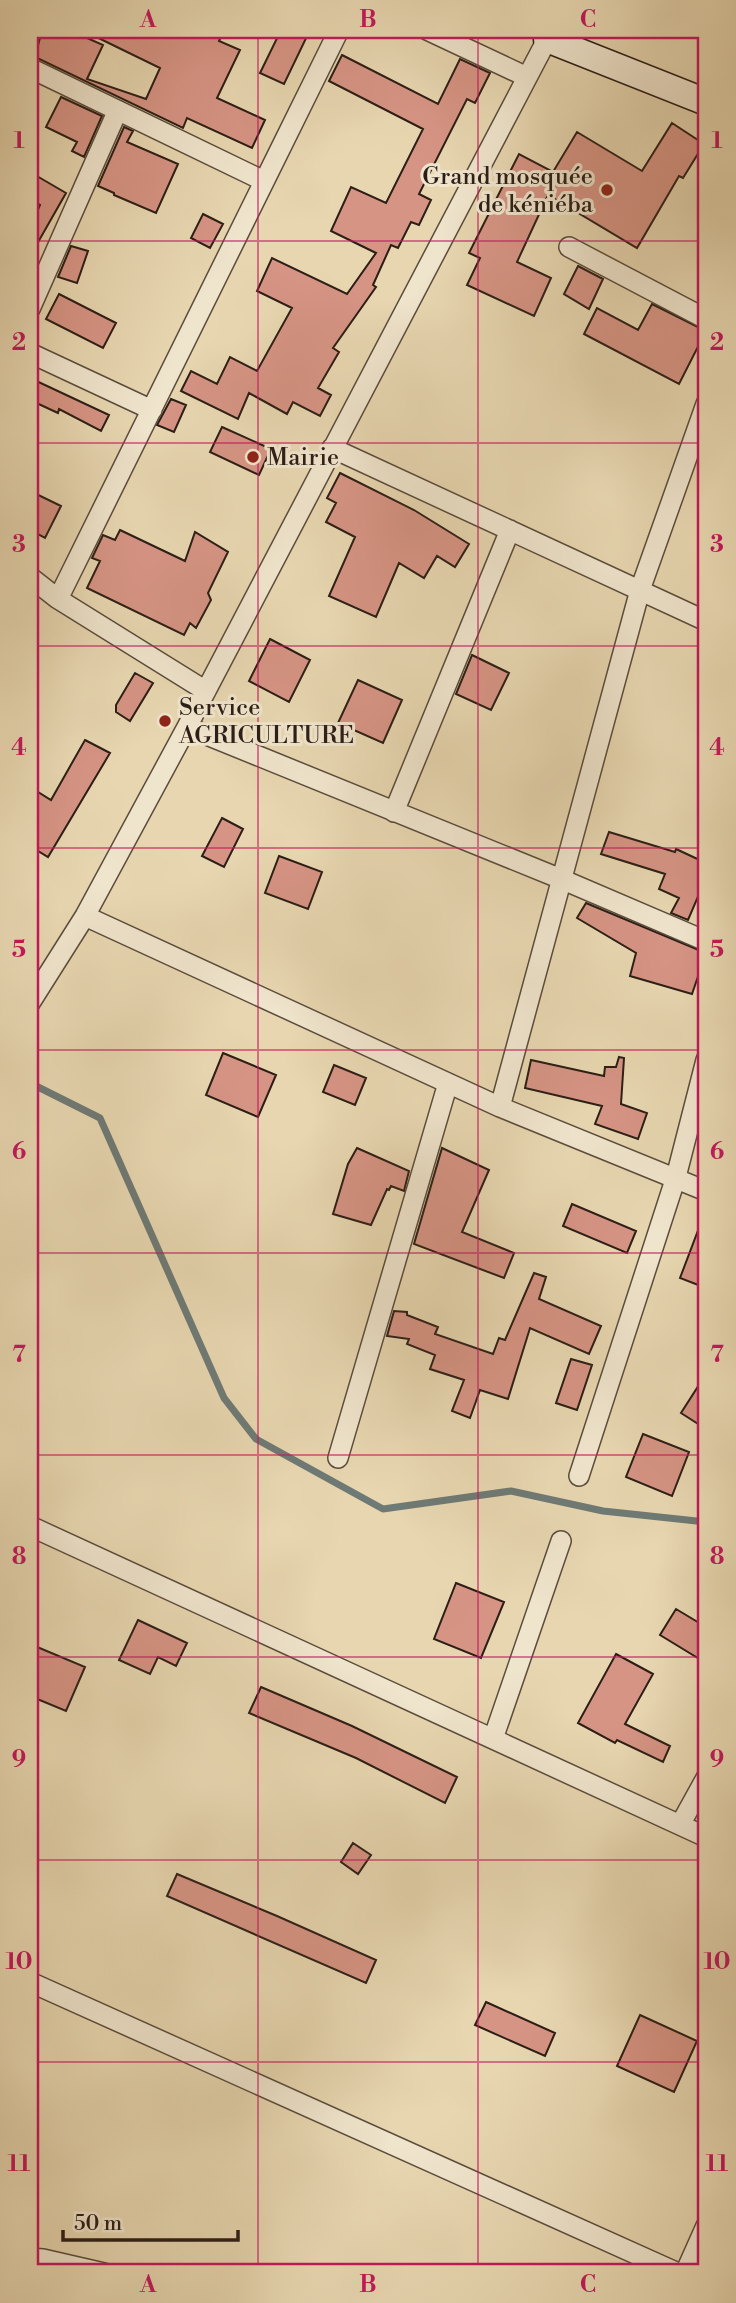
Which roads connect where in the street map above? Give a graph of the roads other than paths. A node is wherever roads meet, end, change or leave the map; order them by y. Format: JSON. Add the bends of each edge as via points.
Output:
{"nodes":[{"id":1,"x":339,"y":30,"type":"edge"},
{"id":2,"x":428,"y":30,"type":"edge"},
{"id":3,"x":550,"y":34,"type":"edge"},
{"id":4,"x":30,"y":68,"type":"edge"},
{"id":5,"x":527,"y":77,"type":"junction"},
{"id":6,"x":706,"y":102,"type":"edge"},
{"id":7,"x":117,"y":112,"type":"junction"},
{"id":8,"x":264,"y":181,"type":"junction"},
{"id":9,"x":569,"y":247,"type":"dead end"},
{"id":10,"x":30,"y":309,"type":"edge"},
{"id":11,"x":706,"y":319,"type":"edge"},
{"id":12,"x":30,"y":353,"type":"edge"},
{"id":13,"x":706,"y":404,"type":"edge"},
{"id":14,"x":152,"y":410,"type":"junction"},
{"id":15,"x":332,"y":448,"type":"junction"},
{"id":16,"x":510,"y":530,"type":"junction"},
{"id":17,"x":30,"y":577,"type":"edge"},
{"id":18,"x":640,"y":590,"type":"junction"},
{"id":19,"x":58,"y":599,"type":"junction"},
{"id":20,"x":706,"y":621,"type":"edge"},
{"id":21,"x":205,"y":691,"type":"junction"},
{"id":22,"x":187,"y":727,"type":"junction"},
{"id":23,"x":394,"y":812,"type":"junction"},
{"id":24,"x":561,"y":879,"type":"junction"},
{"id":25,"x":85,"y":916,"type":"junction"},
{"id":26,"x":706,"y":941,"type":"edge"},
{"id":27,"x":30,"y":1003,"type":"edge"},
{"id":28,"x":706,"y":1060,"type":"edge"},
{"id":29,"x":448,"y":1083,"type":"junction"},
{"id":30,"x":500,"y":1107,"type":"junction"},
{"id":31,"x":676,"y":1177,"type":"junction"},
{"id":32,"x":706,"y":1191,"type":"edge"},
{"id":33,"x":338,"y":1458,"type":"dead end"},
{"id":34,"x":579,"y":1476,"type":"dead end"},
{"id":35,"x":30,"y":1526,"type":"edge"},
{"id":36,"x":561,"y":1541,"type":"dead end"},
{"id":37,"x":493,"y":1739,"type":"junction"},
{"id":38,"x":706,"y":1778,"type":"edge"},
{"id":39,"x":680,"y":1825,"type":"junction"},
{"id":40,"x":706,"y":1837,"type":"edge"},
{"id":41,"x":30,"y":1982,"type":"edge"},
{"id":42,"x":706,"y":2226,"type":"edge"},
{"id":43,"x":30,"y":2258,"type":"edge"},
{"id":44,"x":104,"y":2273,"type":"edge"},
{"id":45,"x":678,"y":2273,"type":"edge"},
{"id":46,"x":685,"y":2273,"type":"edge"}],
"edges":[{"from":1,"to":8,"type":"street"},
{"from":2,"to":5,"type":"street"},
{"from":3,"to":5,"type":"street"},
{"from":3,"to":6,"type":"street"},
{"from":4,"to":7,"type":"street"},
{"from":5,"to":15,"type":"street"},
{"from":7,"to":8,"type":"street"},
{"from":7,"to":10,"type":"street"},
{"from":8,"to":14,"type":"street"},
{"from":9,"to":11,"type":"street"},
{"from":12,"to":14,"type":"street"},
{"from":13,"to":18,"type":"street"},
{"from":14,"to":19,"type":"street"},
{"from":15,"to":16,"type":"street"},
{"from":15,"to":21,"type":"street"},
{"from":16,"to":18,"type":"street"},
{"from":16,"to":23,"type":"street"},
{"from":17,"to":19,"type":"street"},
{"from":18,"to":20,"type":"street"},
{"from":18,"to":24,"type":"street"},
{"from":19,"to":21,"type":"street"},
{"from":21,"to":22,"type":"street"},
{"from":22,"to":23,"type":"street"},
{"from":22,"to":25,"type":"street"},
{"from":23,"to":24,"type":"street"},
{"from":24,"to":26,"type":"street"},
{"from":24,"to":30,"type":"street"},
{"from":25,"to":27,"type":"street"},
{"from":25,"to":29,"type":"street"},
{"from":28,"to":31,"type":"street"},
{"from":29,"to":30,"type":"street"},
{"from":29,"to":33,"type":"street"},
{"from":30,"to":31,"type":"street"},
{"from":31,"to":32,"type":"street"},
{"from":31,"to":34,"type":"street"},
{"from":35,"to":37,"type":"street"},
{"from":36,"to":37,"type":"street"},
{"from":37,"to":39,"type":"street"},
{"from":38,"to":39,"type":"street"},
{"from":39,"to":40,"type":"street"},
{"from":41,"to":45,"type":"street"},
{"from":42,"to":46,"type":"street"},
{"from":43,"to":44,"type":"street"}]}
